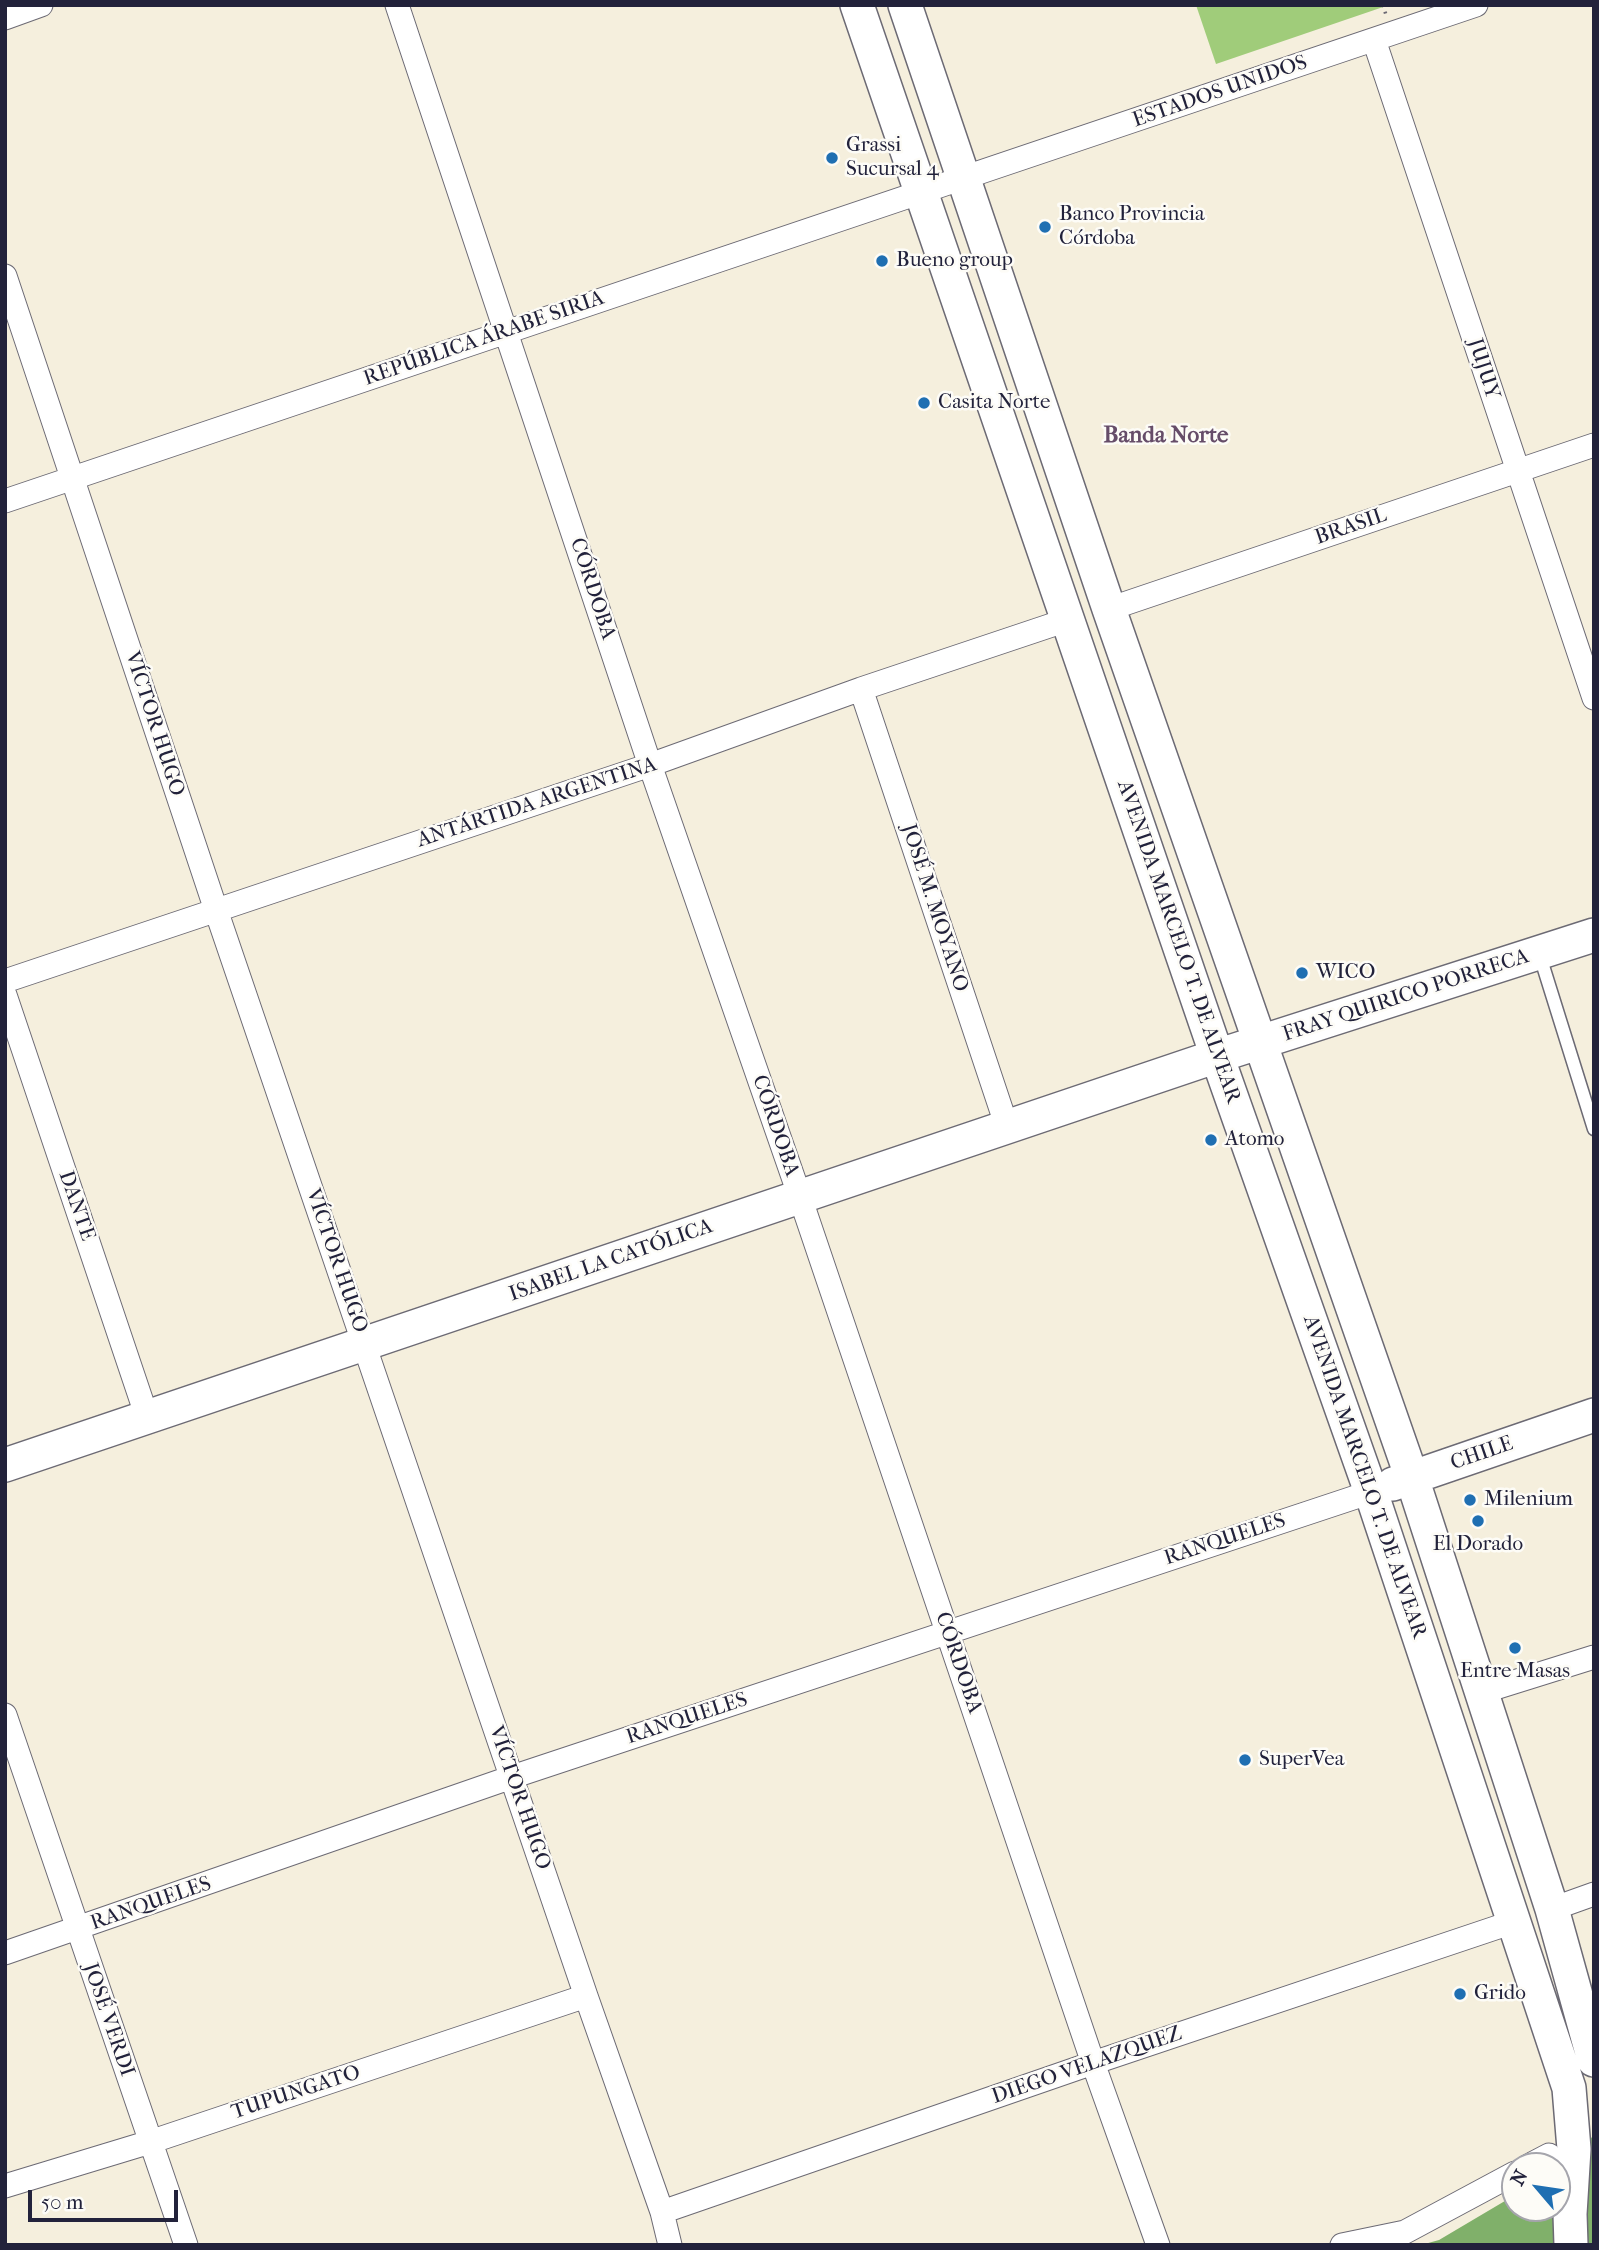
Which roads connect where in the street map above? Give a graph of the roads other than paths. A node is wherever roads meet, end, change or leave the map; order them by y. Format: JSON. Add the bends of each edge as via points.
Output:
{"nodes":[{"id":1,"x":41,"y":5,"type":"edge"},
{"id":2,"x":397,"y":5,"type":"edge"},
{"id":3,"x":856,"y":5,"type":"edge"},
{"id":4,"x":905,"y":5,"type":"edge"},
{"id":5,"x":1476,"y":5,"type":"edge"},
{"id":6,"x":5,"y":18,"type":"edge"},
{"id":7,"x":1374,"y":40,"type":"junction"},
{"id":8,"x":964,"y":178,"type":"junction"},
{"id":9,"x":920,"y":192,"type":"junction"},
{"id":10,"x":5,"y":276,"type":"edge"},
{"id":11,"x":506,"y":331,"type":"junction"},
{"id":12,"x":1594,"y":445,"type":"edge"},
{"id":13,"x":1516,"y":471,"type":"junction"},
{"id":14,"x":73,"y":477,"type":"junction"},
{"id":15,"x":5,"y":501,"type":"edge"},
{"id":16,"x":1109,"y":609,"type":"junction"},
{"id":17,"x":1067,"y":620,"type":"junction"},
{"id":18,"x":860,"y":689,"type":"junction"},
{"id":19,"x":1594,"y":698,"type":"edge"},
{"id":20,"x":650,"y":765,"type":"junction"},
{"id":21,"x":216,"y":909,"type":"junction"},
{"id":22,"x":1594,"y":935,"type":"edge"},
{"id":23,"x":1538,"y":953,"type":"junction"},
{"id":24,"x":5,"y":981,"type":"edge"},
{"id":25,"x":5,"y":995,"type":"edge"},
{"id":26,"x":1261,"y":1042,"type":"junction"},
{"id":27,"x":1217,"y":1056,"type":"junction"},
{"id":28,"x":1007,"y":1127,"type":"junction"},
{"id":29,"x":1594,"y":1129,"type":"edge"},
{"id":30,"x":800,"y":1197,"type":"junction"},
{"id":31,"x":365,"y":1345,"type":"junction"},
{"id":32,"x":1594,"y":1415,"type":"edge"},
{"id":33,"x":147,"y":1418,"type":"junction"},
{"id":34,"x":5,"y":1465,"type":"edge"},
{"id":35,"x":1412,"y":1478,"type":"junction"},
{"id":36,"x":1371,"y":1492,"type":"junction"},
{"id":37,"x":947,"y":1632,"type":"junction"},
{"id":38,"x":1594,"y":1657,"type":"edge"},
{"id":39,"x":1482,"y":1692,"type":"junction"},
{"id":40,"x":5,"y":1715,"type":"edge"},
{"id":41,"x":512,"y":1777,"type":"junction"},
{"id":42,"x":1594,"y":1894,"type":"edge"},
{"id":43,"x":1552,"y":1909,"type":"junction"},
{"id":44,"x":1513,"y":1922,"type":"junction"},
{"id":45,"x":77,"y":1930,"type":"junction"},
{"id":46,"x":5,"y":1953,"type":"edge"},
{"id":47,"x":586,"y":1996,"type":"junction"},
{"id":48,"x":1594,"y":2060,"type":"edge"},
{"id":49,"x":1093,"y":2063,"type":"junction"},
{"id":50,"x":150,"y":2142,"type":"junction"},
{"id":51,"x":1501,"y":2181,"type":"edge"},
{"id":52,"x":5,"y":2186,"type":"edge"},
{"id":53,"x":662,"y":2212,"type":"junction"},
{"id":54,"x":1407,"y":2238,"type":"edge"},
{"id":55,"x":186,"y":2245,"type":"edge"},
{"id":56,"x":670,"y":2245,"type":"edge"},
{"id":57,"x":1158,"y":2245,"type":"edge"},
{"id":58,"x":1342,"y":2245,"type":"edge"},
{"id":59,"x":1571,"y":2245,"type":"edge"}],
"edges":[{"from":1,"to":6,"type":"street"},
{"from":2,"to":11,"type":"street","name":"CÓRDOBA"},
{"from":3,"to":9,"type":"main road","name":"AVENIDA MARCELO T. DE ALVEAR"},
{"from":4,"to":8,"type":"main road","name":"AVENIDA MARCELO T. DE ALVEAR"},
{"from":5,"to":7,"type":"street","name":"ESTADOS UNIDOS"},
{"from":7,"to":8,"type":"street","name":"ESTADOS UNIDOS"},
{"from":7,"to":13,"type":"street","name":"JUJUY"},
{"from":8,"to":9,"type":"street","name":"REPÚBLICA ÁRABE SIRIA"},
{"from":8,"to":16,"type":"main road","name":"AVENIDA MARCELO T. DE ALVEAR"},
{"from":9,"to":11,"type":"street","name":"REPÚBLICA ÁRABE SIRIA"},
{"from":9,"to":17,"type":"main road","name":"AVENIDA MARCELO T. DE ALVEAR"},
{"from":10,"to":14,"type":"street","name":"VÍCTOR HUGO"},
{"from":11,"to":14,"type":"street","name":"REPÚBLICA ÁRABE SIRIA"},
{"from":11,"to":20,"type":"street","name":"CÓRDOBA"},
{"from":12,"to":13,"type":"street","name":"BRASIL"},
{"from":13,"to":16,"type":"street","name":"BRASIL"},
{"from":13,"to":19,"type":"street","name":"JUJUY"},
{"from":14,"to":15,"type":"street","name":"REPÚBLICA ÁRABE SIRIA"},
{"from":14,"to":21,"type":"street","name":"VÍCTOR HUGO"},
{"from":16,"to":26,"type":"main road","name":"AVENIDA MARCELO T. DE ALVEAR"},
{"from":17,"to":18,"type":"street","name":"ANTÁRTIDA ARGENTINA"},
{"from":17,"to":27,"type":"main road","name":"AVENIDA MARCELO T. DE ALVEAR"},
{"from":18,"to":20,"type":"street","name":"ANTÁRTIDA ARGENTINA"},
{"from":18,"to":28,"type":"street","name":"JOSÉ M. MOYANO"},
{"from":20,"to":21,"type":"street","name":"ANTÁRTIDA ARGENTINA"},
{"from":20,"to":30,"type":"street","name":"CÓRDOBA"},
{"from":21,"to":24,"type":"street","name":"ANTÁRTIDA ARGENTINA"},
{"from":21,"to":31,"type":"street","name":"VÍCTOR HUGO"},
{"from":22,"to":23,"type":"main road","name":"FRAY QUIRICO PORRECA"},
{"from":23,"to":26,"type":"main road","name":"FRAY QUIRICO PORRECA"},
{"from":23,"to":29,"type":"lane"},
{"from":25,"to":33,"type":"street","name":"DANTE"},
{"from":26,"to":27,"type":"main road","name":"FRAY QUIRICO PORRECA"},
{"from":26,"to":35,"type":"main road","name":"AVENIDA MARCELO T. DE ALVEAR"},
{"from":27,"to":28,"type":"main road","name":"ISABEL LA CATÓLICA"},
{"from":27,"to":36,"type":"main road","name":"AVENIDA MARCELO T. DE ALVEAR"},
{"from":28,"to":30,"type":"main road","name":"ISABEL LA CATÓLICA"},
{"from":30,"to":31,"type":"main road","name":"ISABEL LA CATÓLICA"},
{"from":30,"to":37,"type":"street","name":"CÓRDOBA"},
{"from":31,"to":33,"type":"main road","name":"ISABEL LA CATÓLICA"},
{"from":31,"to":41,"type":"street","name":"VÍCTOR HUGO"},
{"from":32,"to":35,"type":"main road","name":"CHILE"},
{"from":33,"to":34,"type":"main road","name":"ISABEL LA CATÓLICA"},
{"from":35,"to":36,"type":"main road","name":"CHILE"},
{"from":35,"to":39,"type":"main road","name":"AVENIDA MARCELO T. DE ALVEAR"},
{"from":36,"to":37,"type":"street","name":"RANQUELES"},
{"from":36,"to":44,"type":"main road","name":"AVENIDA MARCELO T. DE ALVEAR"},
{"from":37,"to":41,"type":"street","name":"RANQUELES"},
{"from":37,"to":49,"type":"street","name":"CÓRDOBA"},
{"from":38,"to":39,"type":"street"},
{"from":39,"to":43,"type":"main road","name":"AVENIDA MARCELO T. DE ALVEAR"},
{"from":40,"to":45,"type":"street","name":"JOSÉ VERDI"},
{"from":41,"to":45,"type":"street","name":"RANQUELES"},
{"from":41,"to":47,"type":"street","name":"VÍCTOR HUGO"},
{"from":42,"to":43,"type":"street"},
{"from":43,"to":48,"type":"main road","name":"AVENIDA MARCELO T. DE ALVEAR"},
{"from":44,"to":49,"type":"street","name":"DIEGO VELAZQUEZ"},
{"from":44,"to":59,"type":"main road","name":"AVENIDA MARCELO T. DE ALVEAR","via":[[1569,2088],[1574,2149]]},
{"from":45,"to":46,"type":"street","name":"RANQUELES"},
{"from":45,"to":50,"type":"street","name":"JOSÉ VERDI"},
{"from":47,"to":50,"type":"street","name":"TUPUNGATO"},
{"from":47,"to":53,"type":"street","name":"VÍCTOR HUGO"},
{"from":49,"to":53,"type":"street","name":"DIEGO VELAZQUEZ"},
{"from":49,"to":57,"type":"street","name":"CÓRDOBA"},
{"from":50,"to":52,"type":"street","name":"TUPUNGATO"},
{"from":50,"to":55,"type":"street","name":"JOSÉ VERDI"},
{"from":51,"to":54,"type":"street"},
{"from":53,"to":56,"type":"street","name":"VÍCTOR HUGO"},
{"from":54,"to":58,"type":"street"}]}
